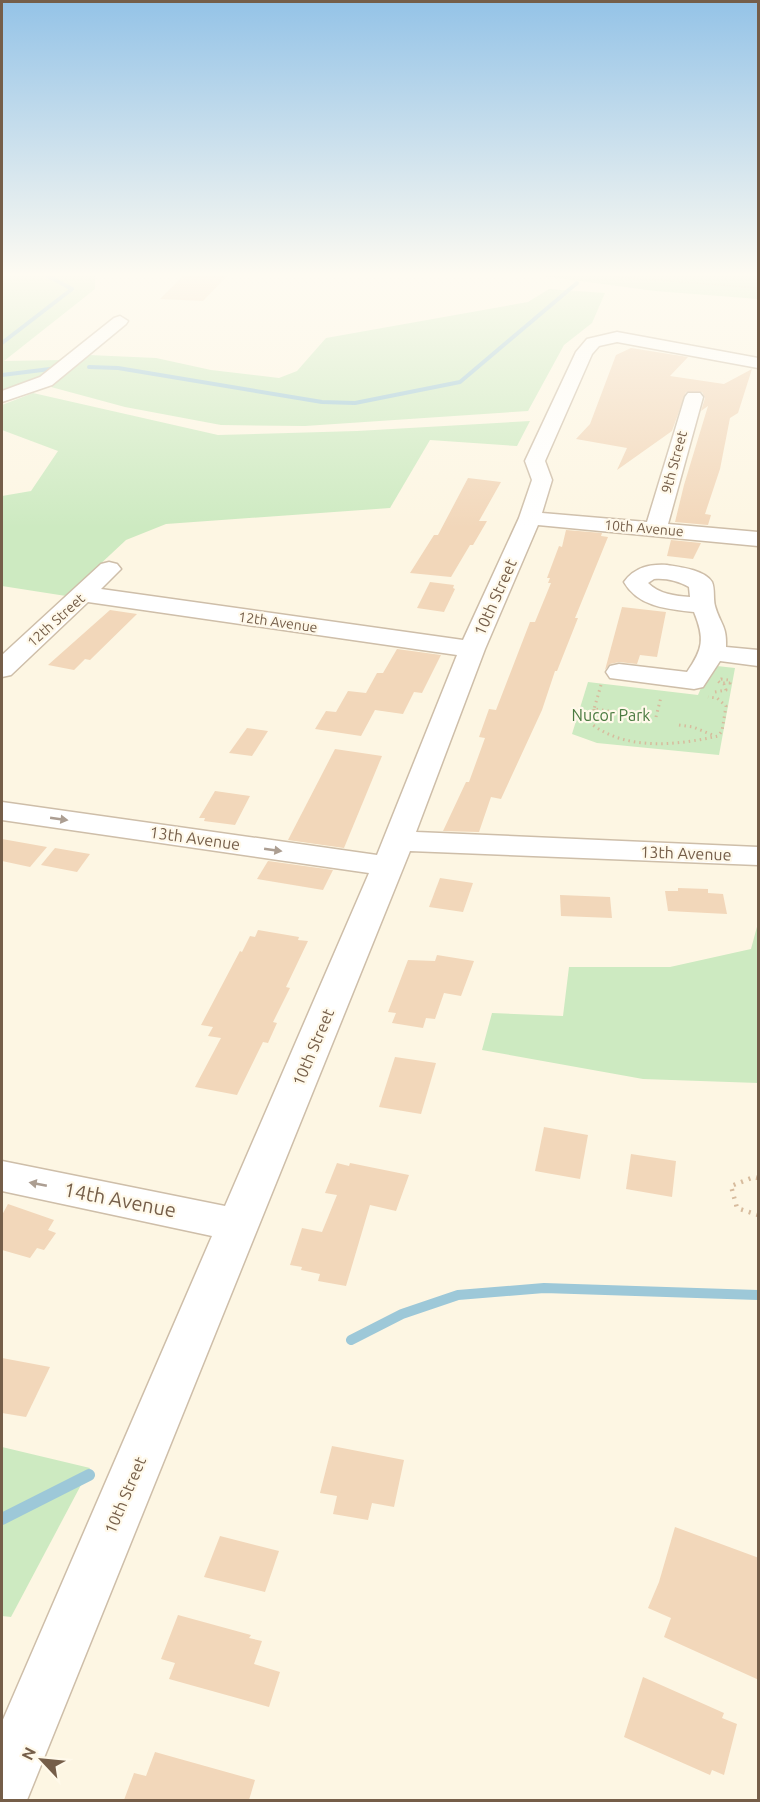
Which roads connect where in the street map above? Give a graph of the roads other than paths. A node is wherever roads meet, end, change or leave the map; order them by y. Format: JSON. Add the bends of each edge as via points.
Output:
{"nodes":[{"id":1,"x":72,"y":360,"type":"edge"},
{"id":2,"x":601,"y":360,"type":"edge"},
{"id":3,"x":728,"y":360,"type":"edge"},
{"id":4,"x":759,"y":363,"type":"edge"},
{"id":5,"x":2,"y":397,"type":"edge"},
{"id":6,"x":694,"y":397,"type":"dead end"},
{"id":7,"x":530,"y":518,"type":"junction"},
{"id":8,"x":656,"y":528,"type":"junction"},
{"id":9,"x":759,"y":539,"type":"edge"},
{"id":10,"x":109,"y":569,"type":"dead end"},
{"id":11,"x":84,"y":594,"type":"junction"},
{"id":12,"x":703,"y":606,"type":"dead end"},
{"id":13,"x":472,"y":649,"type":"junction"},
{"id":14,"x":713,"y":653,"type":"junction"},
{"id":15,"x":759,"y":658,"type":"edge"},
{"id":16,"x":2,"y":669,"type":"edge"},
{"id":17,"x":611,"y":678,"type":"road end"},
{"id":18,"x":2,"y":811,"type":"edge"},
{"id":19,"x":393,"y":854,"type":"junction"},
{"id":20,"x":759,"y":856,"type":"edge"},
{"id":21,"x":2,"y":1176,"type":"edge"},
{"id":22,"x":239,"y":1225,"type":"junction"},
{"id":23,"x":2,"y":1790,"type":"edge"}],
"edges":[{"from":1,"to":5,"type":"street","via":[[46,381]]},
{"from":2,"to":7,"type":"street","name":"10th Street","via":[[535,461],[542,480]]},
{"from":3,"to":4,"type":"street","name":"10th Street"},
{"from":6,"to":8,"type":"street","name":"9th Street"},
{"from":7,"to":8,"type":"street","name":"10th Avenue"},
{"from":7,"to":13,"type":"street","name":"10th Street"},
{"from":8,"to":9,"type":"street","name":"10th Avenue"},
{"from":10,"to":11,"type":"street","name":"12th Street"},
{"from":11,"to":13,"type":"street","name":"12th Avenue"},
{"from":11,"to":16,"type":"street","name":"12th Street"},
{"from":12,"to":14,"type":"street","via":[[714,630]]},
{"from":13,"to":19,"type":"street","name":"10th Street"},
{"from":14,"to":15,"type":"street"},
{"from":14,"to":17,"type":"street","via":[[694,681]]},
{"from":18,"to":19,"type":"street","name":"13th Avenue","one_way":true},
{"from":19,"to":20,"type":"street","name":"13th Avenue"},
{"from":19,"to":22,"type":"street","name":"10th Street"},
{"from":22,"to":21,"type":"street","name":"14th Avenue","one_way":true},
{"from":22,"to":23,"type":"street","name":"10th Street"}]}
